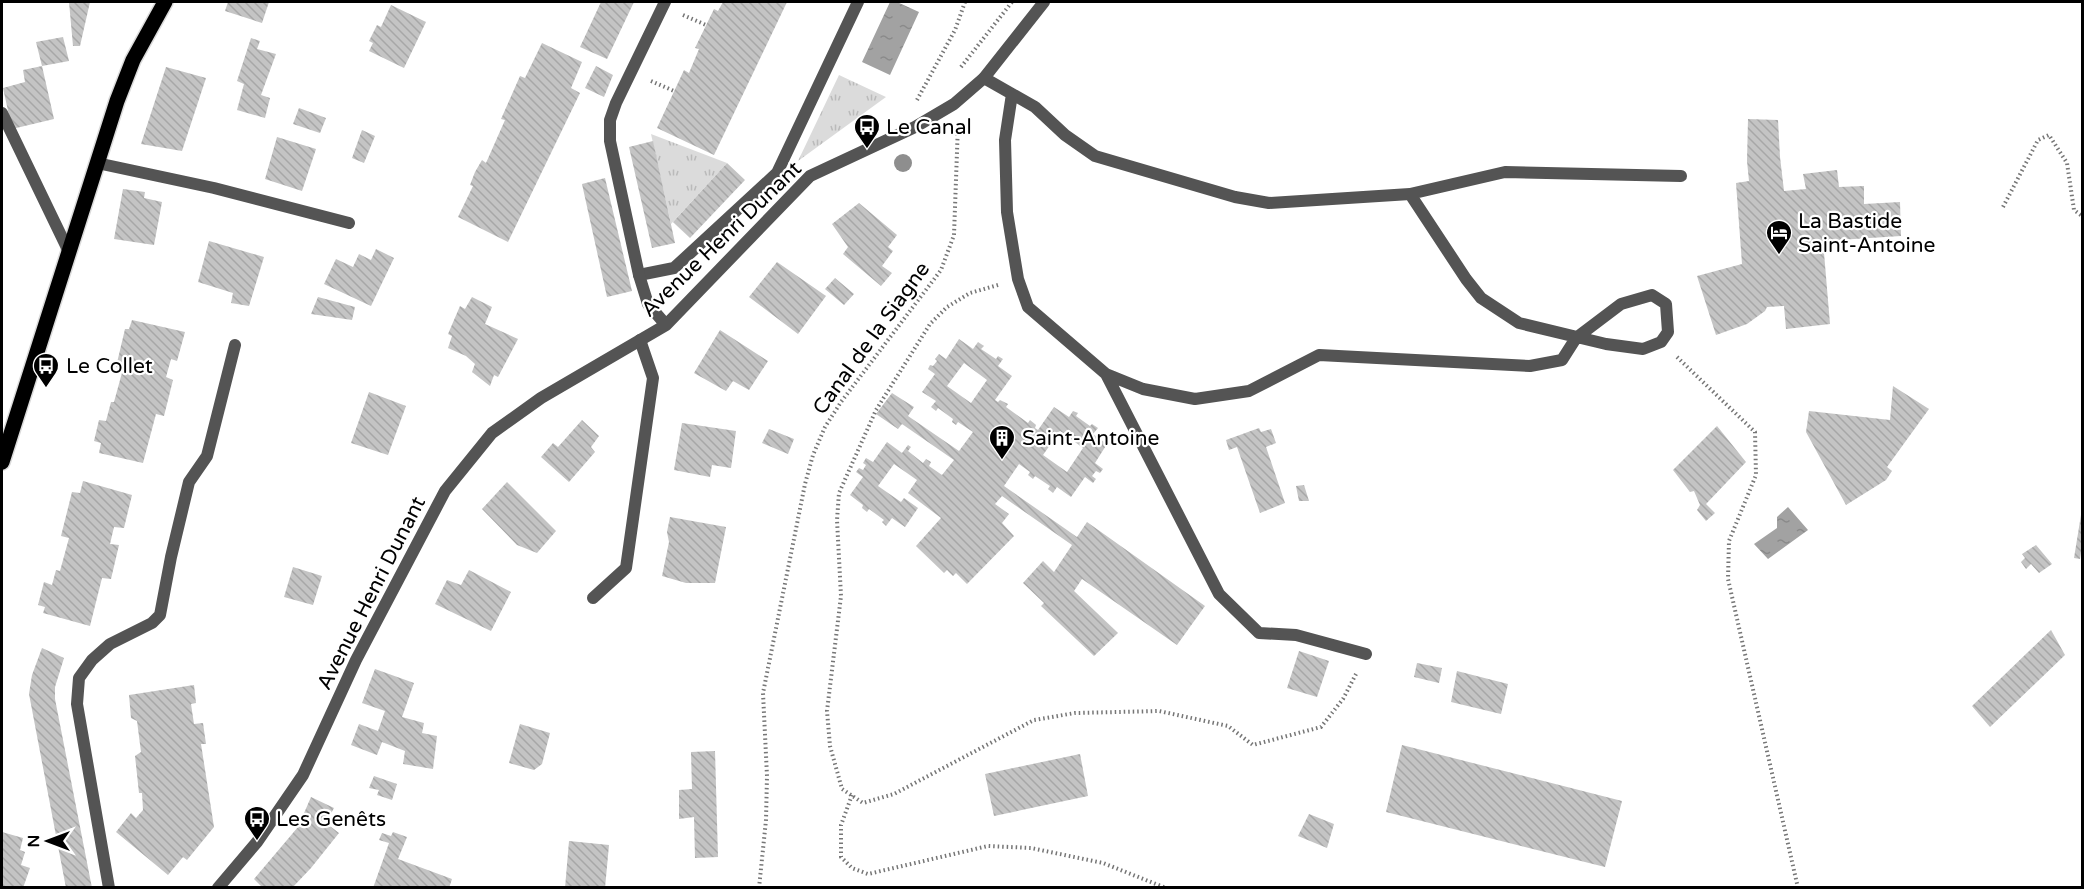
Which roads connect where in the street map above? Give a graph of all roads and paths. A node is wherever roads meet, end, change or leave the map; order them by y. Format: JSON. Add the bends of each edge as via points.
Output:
{"nodes":[{"id":1,"x":165,"y":2,"type":"edge"},
{"id":2,"x":665,"y":2,"type":"edge"},
{"id":3,"x":858,"y":2,"type":"edge"},
{"id":4,"x":965,"y":2,"type":"edge"},
{"id":5,"x":1012,"y":2,"type":"edge"},
{"id":6,"x":1044,"y":2,"type":"edge"},
{"id":7,"x":959,"y":69,"type":"dead end"},
{"id":8,"x":984,"y":78,"type":"junction"},
{"id":9,"x":1012,"y":94,"type":"junction"},
{"id":10,"x":954,"y":104,"type":"junction"},
{"id":11,"x":2,"y":113,"type":"edge"},
{"id":12,"x":902,"y":133,"type":"junction"},
{"id":13,"x":97,"y":163,"type":"junction"},
{"id":14,"x":1681,"y":176,"type":"dead end"},
{"id":15,"x":1410,"y":194,"type":"junction"},
{"id":16,"x":2003,"y":207,"type":"dead end"},
{"id":17,"x":2082,"y":216,"type":"edge"},
{"id":18,"x":349,"y":223,"type":"dead end"},
{"id":19,"x":69,"y":252,"type":"junction"},
{"id":20,"x":639,"y":275,"type":"junction"},
{"id":21,"x":1018,"y":279,"type":"junction"},
{"id":22,"x":666,"y":325,"type":"junction"},
{"id":23,"x":1576,"y":338,"type":"junction"},
{"id":24,"x":640,"y":340,"type":"junction"},
{"id":25,"x":1661,"y":342,"type":"junction"},
{"id":26,"x":234,"y":345,"type":"dead end"},
{"id":27,"x":1106,"y":374,"type":"junction"},
{"id":28,"x":2,"y":462,"type":"edge"},
{"id":29,"x":593,"y":598,"type":"dead end"},
{"id":30,"x":1366,"y":654,"type":"joint"},
{"id":31,"x":852,"y":795,"type":"junction"},
{"id":32,"x":109,"y":888,"type":"edge"},
{"id":33,"x":218,"y":888,"type":"edge"},
{"id":34,"x":759,"y":888,"type":"edge"},
{"id":35,"x":1166,"y":888,"type":"edge"},
{"id":36,"x":1798,"y":888,"type":"edge"}],
"edges":[{"from":1,"to":13,"type":"main road","via":[[133,60]]},
{"from":2,"to":20,"type":"street","via":[[610,120],[610,141]]},
{"from":3,"to":20,"type":"street","via":[[777,173],[674,268]]},
{"from":4,"to":12,"type":"path","via":[[955,30]]},
{"from":5,"to":7,"type":"path"},
{"from":6,"to":8,"type":"street","name":"Avenue Henri Dunant"},
{"from":8,"to":9,"type":"street"},
{"from":8,"to":10,"type":"street","name":"Avenue Henri Dunant"},
{"from":9,"to":15,"type":"street","via":[[1035,107],[1095,156],[1235,197],[1269,202]]},
{"from":9,"to":21,"type":"street","via":[[1005,140],[1007,212]]},
{"from":10,"to":12,"type":"street","name":"Avenue Henri Dunant"},
{"from":10,"to":34,"type":"path","name":"Canal de la Siagne","via":[[959,129],[950,251],[941,270],[825,427],[805,484],[763,693],[767,776]]},
{"from":11,"to":19,"type":"street"},
{"from":12,"to":22,"type":"street","name":"Avenue Henri Dunant","via":[[810,176]]},
{"from":13,"to":18,"type":"street"},
{"from":13,"to":19,"type":"main road"},
{"from":14,"to":15,"type":"street","via":[[1505,172]]},
{"from":15,"to":23,"type":"street","via":[[1481,298],[1519,323]]},
{"from":16,"to":17,"type":"path","via":[[2038,140],[2049,135],[2067,163],[2074,210]]},
{"from":19,"to":28,"type":"main road"},
{"from":20,"to":22,"type":"street","via":[[648,304]]},
{"from":21,"to":27,"type":"street","via":[[1028,307]]},
{"from":21,"to":31,"type":"path","via":[[970,293],[946,307],[930,324],[876,410],[839,493],[841,596],[827,711],[830,746],[842,789]]},
{"from":22,"to":24,"type":"street","name":"Avenue Henri Dunant"},
{"from":23,"to":25,"type":"street","via":[[1643,349]]},
{"from":23,"to":25,"type":"street","via":[[1621,304],[1652,295],[1666,304],[1668,332]]},
{"from":23,"to":27,"type":"street","via":[[1562,360],[1530,366],[1318,355],[1249,391],[1195,399],[1143,389]]},
{"from":24,"to":29,"type":"street","via":[[653,378],[626,568]]},
{"from":24,"to":33,"type":"street","name":"Avenue Henri Dunant","via":[[541,398],[492,434],[445,490],[356,660],[303,775],[257,842]]},
{"from":25,"to":36,"type":"path","via":[[1755,432],[1756,475],[1730,541],[1728,579]]},
{"from":26,"to":32,"type":"street","via":[[207,456],[189,482],[160,615],[110,644],[79,678],[77,704]]},
{"from":27,"to":30,"type":"street","via":[[1219,594],[1259,633],[1296,635]]},
{"from":30,"to":31,"type":"path","via":[[1343,699],[1321,727],[1253,745],[1228,726],[1159,711],[1075,713],[1034,720],[894,794],[863,803]]},
{"from":31,"to":35,"type":"path","via":[[841,825],[841,856],[852,868],[868,874],[988,846],[1031,848],[1103,863]]}]}
